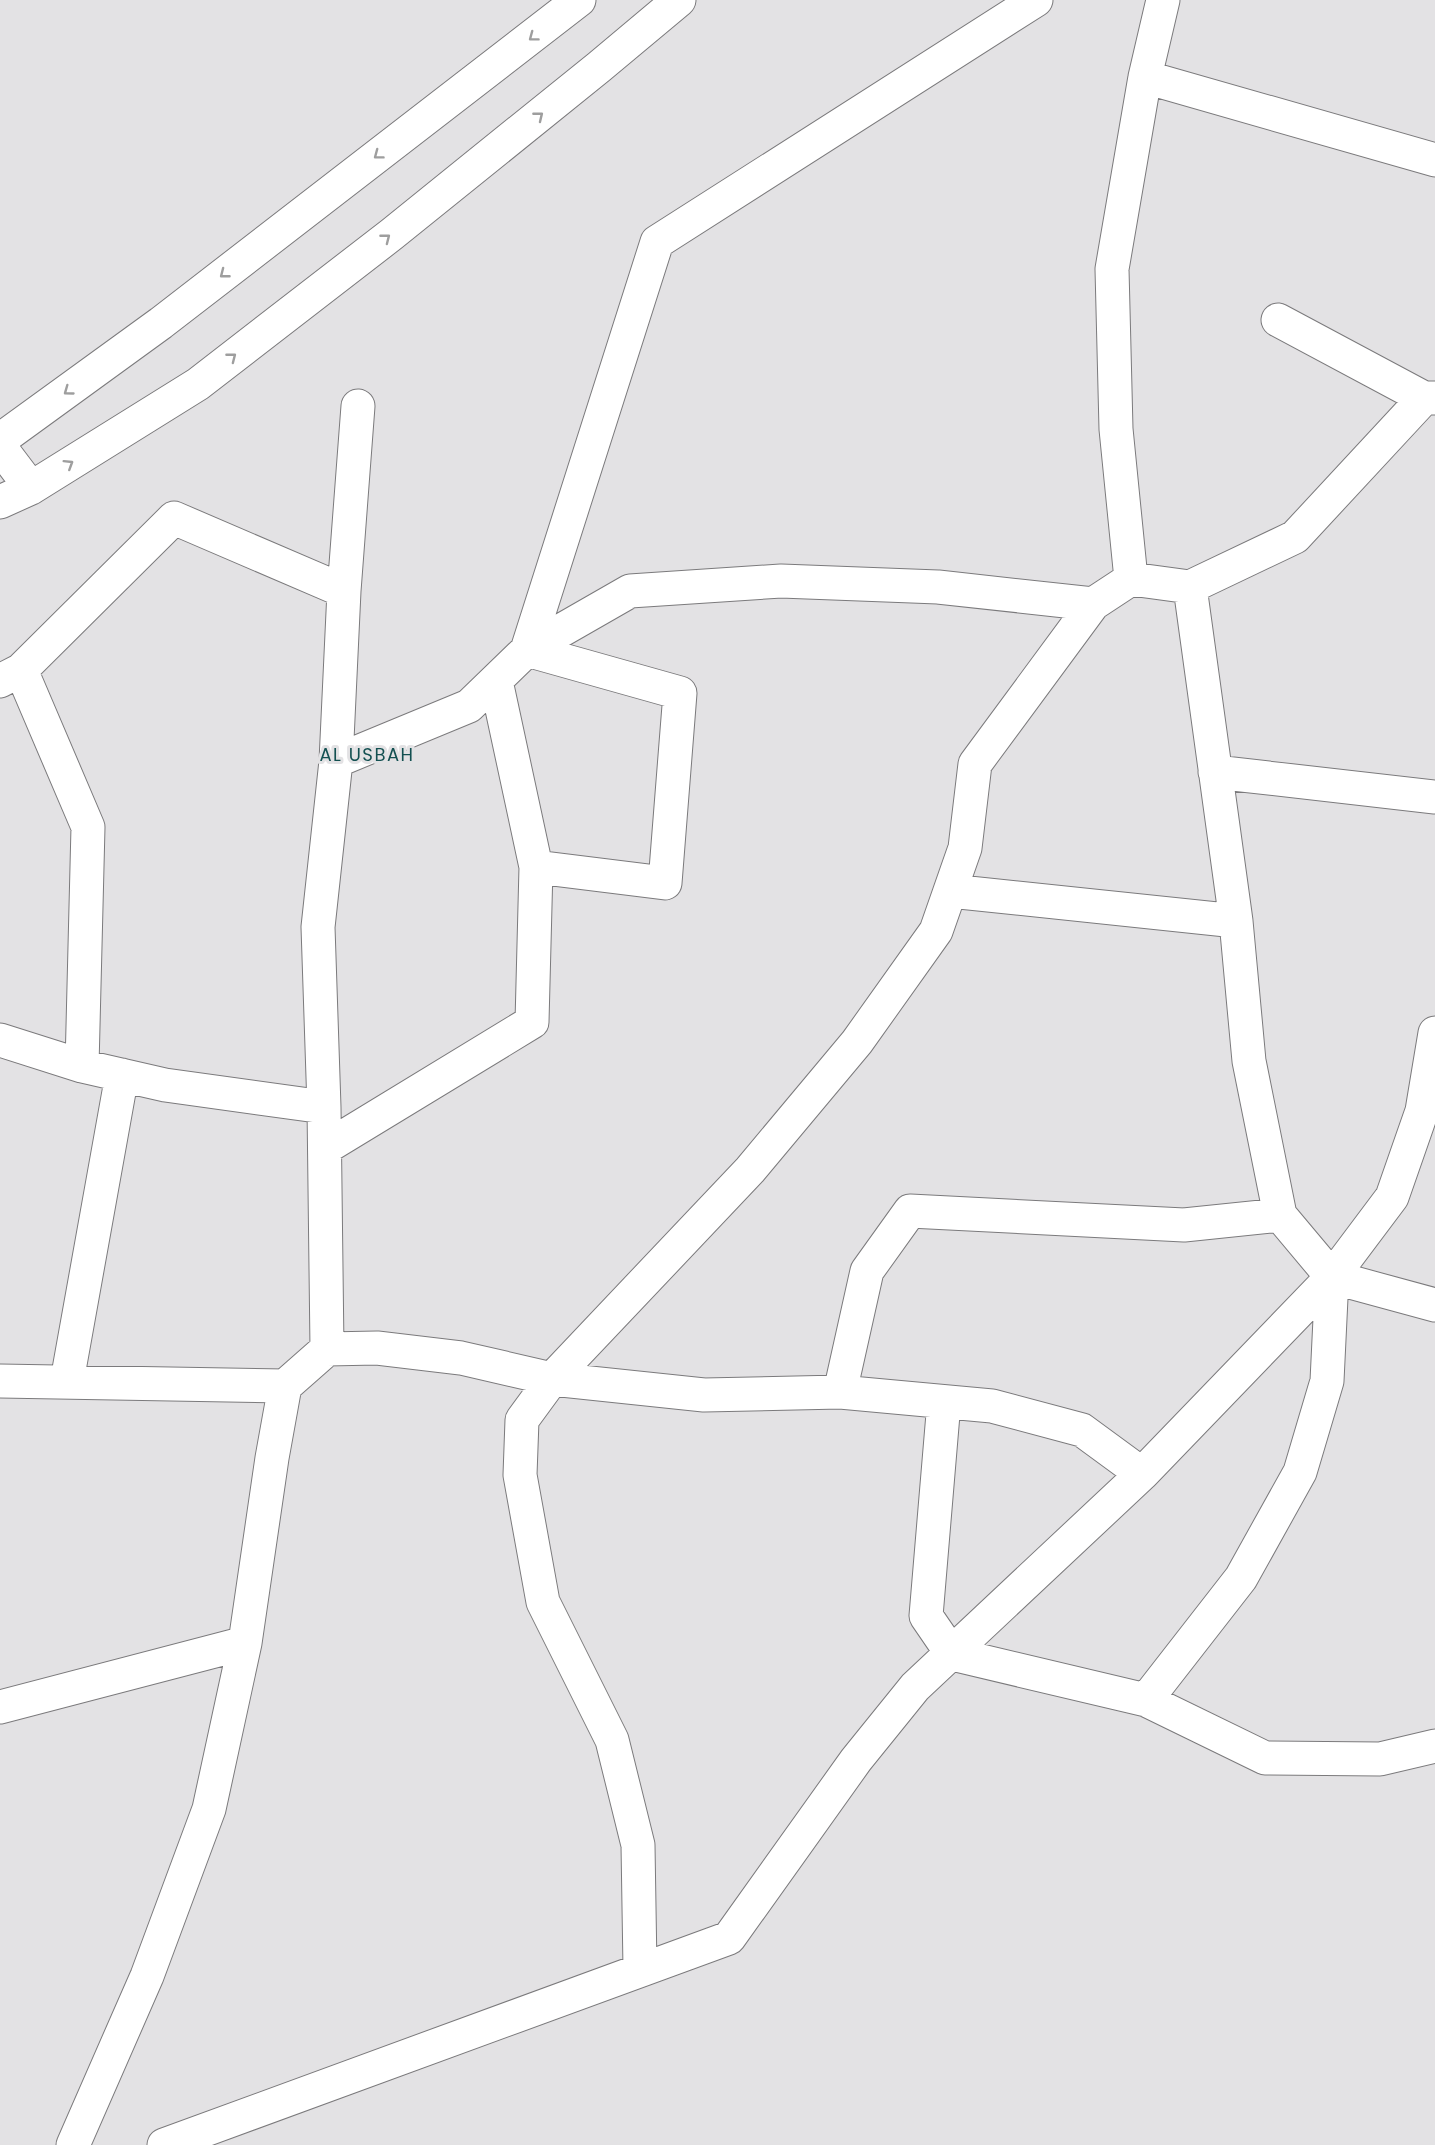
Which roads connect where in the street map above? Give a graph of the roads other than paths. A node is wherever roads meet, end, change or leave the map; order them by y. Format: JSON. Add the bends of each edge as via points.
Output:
{"nodes":[{"id":1,"x":579,"y":0,"type":"edge"},
{"id":2,"x":679,"y":0,"type":"edge"},
{"id":3,"x":1036,"y":0,"type":"edge"},
{"id":4,"x":1163,"y":0,"type":"edge"},
{"id":5,"x":1145,"y":77,"type":"junction"},
{"id":6,"x":1435,"y":160,"type":"edge"},
{"id":7,"x":1278,"y":320,"type":"dead end"},
{"id":8,"x":1429,"y":398,"type":"edge"},
{"id":9,"x":358,"y":406,"type":"dead end"},
{"id":10,"x":0,"y":440,"type":"edge"},
{"id":11,"x":0,"y":447,"type":"edge"},
{"id":12,"x":30,"y":488,"type":"junction"},
{"id":13,"x":0,"y":502,"type":"edge"},
{"id":14,"x":1131,"y":579,"type":"junction"},
{"id":15,"x":1190,"y":587,"type":"junction"},
{"id":16,"x":344,"y":591,"type":"junction"},
{"id":17,"x":1093,"y":604,"type":"junction"},
{"id":18,"x":527,"y":650,"type":"junction"},
{"id":19,"x":10,"y":676,"type":"edge"},
{"id":20,"x":496,"y":681,"type":"junction"},
{"id":21,"x":336,"y":761,"type":"junction"},
{"id":22,"x":1215,"y":772,"type":"junction"},
{"id":23,"x":1435,"y":797,"type":"edge"},
{"id":24,"x":536,"y":867,"type":"junction"},
{"id":25,"x":950,"y":891,"type":"junction"},
{"id":26,"x":1236,"y":921,"type":"junction"},
{"id":27,"x":1435,"y":1033,"type":"edge"},
{"id":28,"x":0,"y":1040,"type":"edge"},
{"id":29,"x":82,"y":1066,"type":"junction"},
{"id":30,"x":122,"y":1075,"type":"junction"},
{"id":31,"x":324,"y":1107,"type":"junction"},
{"id":32,"x":325,"y":1148,"type":"junction"},
{"id":33,"x":1280,"y":1215,"type":"junction"},
{"id":34,"x":1332,"y":1277,"type":"junction"},
{"id":35,"x":1435,"y":1305,"type":"edge"},
{"id":36,"x":327,"y":1349,"type":"junction"},
{"id":37,"x":552,"y":1378,"type":"junction"},
{"id":38,"x":0,"y":1381,"type":"edge"},
{"id":39,"x":67,"y":1382,"type":"junction"},
{"id":40,"x":285,"y":1386,"type":"junction"},
{"id":41,"x":840,"y":1392,"type":"junction"},
{"id":42,"x":944,"y":1402,"type":"junction"},
{"id":43,"x":1142,"y":1474,"type":"junction"},
{"id":44,"x":245,"y":1643,"type":"junction"},
{"id":45,"x":952,"y":1654,"type":"junction"},
{"id":46,"x":1146,"y":1700,"type":"junction"},
{"id":47,"x":0,"y":1707,"type":"edge"},
{"id":48,"x":1435,"y":1746,"type":"edge"},
{"id":49,"x":640,"y":1969,"type":"junction"},
{"id":50,"x":73,"y":2145,"type":"edge"},
{"id":51,"x":164,"y":2145,"type":"edge"}],
"edges":[{"from":1,"to":10,"type":"street","one_way":true,"via":[[160,323]]},
{"from":12,"to":2,"type":"street","one_way":true,"via":[[198,384],[392,234]]},
{"from":3,"to":18,"type":"street","via":[[657,242]]},
{"from":4,"to":5,"type":"street"},
{"from":5,"to":6,"type":"street"},
{"from":5,"to":14,"type":"street","via":[[1112,269],[1116,429]]},
{"from":7,"to":8,"type":"street"},
{"from":8,"to":15,"type":"street","via":[[1295,537]]},
{"from":9,"to":16,"type":"street"},
{"from":11,"to":12,"type":"street"},
{"from":12,"to":13,"type":"street"},
{"from":14,"to":15,"type":"street"},
{"from":14,"to":17,"type":"street"},
{"from":15,"to":22,"type":"street"},
{"from":16,"to":19,"type":"street","via":[[174,518]]},
{"from":16,"to":21,"type":"street"},
{"from":17,"to":18,"type":"street","via":[[938,587],[781,580],[630,591]]},
{"from":17,"to":25,"type":"street","via":[[975,764],[965,848]]},
{"from":18,"to":20,"type":"street"},
{"from":18,"to":24,"type":"street","via":[[680,693],[665,883]]},
{"from":19,"to":29,"type":"street","via":[[88,827]]},
{"from":20,"to":21,"type":"street","via":[[469,706]]},
{"from":20,"to":24,"type":"street"},
{"from":21,"to":31,"type":"street","via":[[318,927]]},
{"from":22,"to":23,"type":"street"},
{"from":22,"to":26,"type":"street"},
{"from":24,"to":32,"type":"street","via":[[532,1022]]},
{"from":25,"to":26,"type":"street"},
{"from":25,"to":37,"type":"street","via":[[936,931],[857,1042],[750,1170]]},
{"from":26,"to":33,"type":"street","via":[[1249,1060]]},
{"from":27,"to":34,"type":"street","via":[[1422,1111],[1392,1197]]},
{"from":28,"to":29,"type":"street"},
{"from":29,"to":30,"type":"street"},
{"from":30,"to":31,"type":"street","via":[[165,1085]]},
{"from":30,"to":39,"type":"street"},
{"from":31,"to":32,"type":"street"},
{"from":32,"to":36,"type":"street"},
{"from":33,"to":34,"type":"street"},
{"from":33,"to":41,"type":"street","via":[[1184,1225],[910,1211],[867,1271]]},
{"from":34,"to":35,"type":"street"},
{"from":34,"to":43,"type":"street"},
{"from":34,"to":46,"type":"street","via":[[1328,1381],[1300,1472],[1241,1578]]},
{"from":36,"to":37,"type":"street","via":[[376,1348],[461,1358]]},
{"from":36,"to":40,"type":"street"},
{"from":37,"to":41,"type":"street","via":[[704,1395]]},
{"from":37,"to":49,"type":"street","via":[[522,1420],[520,1475],[543,1602],[612,1740],[638,1845]]},
{"from":38,"to":39,"type":"street"},
{"from":39,"to":40,"type":"street"},
{"from":40,"to":44,"type":"street"},
{"from":41,"to":42,"type":"street"},
{"from":42,"to":43,"type":"street","via":[[992,1406],[1082,1430]]},
{"from":42,"to":45,"type":"street","via":[[926,1616]]},
{"from":43,"to":45,"type":"street"},
{"from":44,"to":47,"type":"street"},
{"from":44,"to":50,"type":"street","via":[[209,1809],[147,1976]]},
{"from":45,"to":46,"type":"street"},
{"from":45,"to":49,"type":"street","via":[[915,1688],[856,1760],[729,1938]]},
{"from":46,"to":48,"type":"street","via":[[1265,1758],[1380,1759]]},
{"from":49,"to":51,"type":"street"}]}
